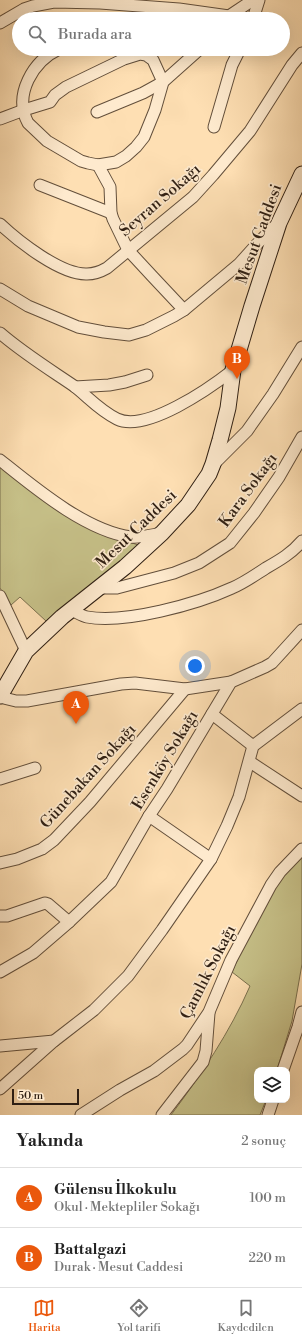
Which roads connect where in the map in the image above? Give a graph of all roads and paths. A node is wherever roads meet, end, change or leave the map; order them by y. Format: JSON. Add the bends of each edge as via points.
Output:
{"nodes":[{"id":1,"x":253,"y":0,"type":"edge"},
{"id":2,"x":259,"y":0,"type":"edge"},
{"id":3,"x":19,"y":12,"type":"edge"},
{"id":4,"x":199,"y":12,"type":"edge"},
{"id":5,"x":236,"y":12,"type":"edge"},
{"id":6,"x":255,"y":12,"type":"edge"},
{"id":7,"x":12,"y":16,"type":"edge"},
{"id":8,"x":0,"y":23,"type":"edge"},
{"id":9,"x":302,"y":53,"type":"edge"},
{"id":10,"x":47,"y":56,"type":"edge"},
{"id":11,"x":134,"y":56,"type":"edge"},
{"id":12,"x":147,"y":56,"type":"edge"},
{"id":13,"x":192,"y":56,"type":"edge"},
{"id":14,"x":236,"y":56,"type":"edge"},
{"id":15,"x":163,"y":82,"type":"junction"},
{"id":16,"x":24,"y":110,"type":"junction"},
{"id":17,"x":97,"y":112,"type":"dead end"},
{"id":18,"x":0,"y":119,"type":"edge"},
{"id":19,"x":214,"y":127,"type":"dead end"},
{"id":20,"x":98,"y":165,"type":"junction"},
{"id":21,"x":302,"y":174,"type":"edge"},
{"id":22,"x":40,"y":185,"type":"dead end"},
{"id":23,"x":111,"y":213,"type":"junction"},
{"id":24,"x":279,"y":223,"type":"junction"},
{"id":25,"x":0,"y":224,"type":"edge"},
{"id":26,"x":128,"y":250,"type":"junction"},
{"id":27,"x":0,"y":289,"type":"edge"},
{"id":28,"x":184,"y":310,"type":"junction"},
{"id":29,"x":0,"y":333,"type":"edge"},
{"id":30,"x":302,"y":347,"type":"edge"},
{"id":31,"x":233,"y":370,"type":"junction"},
{"id":32,"x":147,"y":375,"type":"dead end"},
{"id":33,"x":75,"y":387,"type":"junction"},
{"id":34,"x":302,"y":437,"type":"edge"},
{"id":35,"x":0,"y":460,"type":"edge"},
{"id":36,"x":213,"y":464,"type":"junction"},
{"id":37,"x":162,"y":533,"type":"junction"},
{"id":38,"x":302,"y":541,"type":"edge"},
{"id":39,"x":99,"y":588,"type":"junction"},
{"id":40,"x":0,"y":596,"type":"edge"},
{"id":41,"x":71,"y":610,"type":"junction"},
{"id":42,"x":302,"y":630,"type":"edge"},
{"id":43,"x":26,"y":651,"type":"junction"},
{"id":44,"x":231,"y":682,"type":"junction"},
{"id":45,"x":185,"y":689,"type":"junction"},
{"id":46,"x":0,"y":696,"type":"edge"},
{"id":47,"x":302,"y":709,"type":"edge"},
{"id":48,"x":212,"y":714,"type":"junction"},
{"id":49,"x":253,"y":746,"type":"junction"},
{"id":50,"x":250,"y":762,"type":"junction"},
{"id":51,"x":35,"y":768,"type":"dead end"},
{"id":52,"x":0,"y":779,"type":"edge"},
{"id":53,"x":302,"y":796,"type":"edge"},
{"id":54,"x":149,"y":816,"type":"junction"},
{"id":55,"x":302,"y":849,"type":"edge"},
{"id":56,"x":211,"y":859,"type":"junction"},
{"id":57,"x":0,"y":863,"type":"edge"},
{"id":58,"x":0,"y":916,"type":"edge"},
{"id":59,"x":69,"y":922,"type":"junction"},
{"id":60,"x":0,"y":972,"type":"edge"},
{"id":61,"x":209,"y":1012,"type":"junction"},
{"id":62,"x":302,"y":1012,"type":"edge"},
{"id":63,"x":54,"y":1041,"type":"junction"},
{"id":64,"x":0,"y":1046,"type":"edge"},
{"id":65,"x":285,"y":1067,"type":"edge"},
{"id":66,"x":0,"y":1089,"type":"edge"},
{"id":67,"x":272,"y":1103,"type":"edge"},
{"id":68,"x":82,"y":1115,"type":"edge"},
{"id":69,"x":162,"y":1115,"type":"edge"},
{"id":70,"x":268,"y":1115,"type":"edge"}],
"edges":[{"from":1,"to":5,"type":"street"},
{"from":2,"to":6,"type":"street"},
{"from":3,"to":4,"type":"street","via":[[54,2],[179,8]]},
{"from":7,"to":8,"type":"street"},
{"from":9,"to":26,"type":"street","name":"Seyran Sokağı","via":[[292,64],[250,131],[213,175],[193,197]]},
{"from":10,"to":16,"type":"street","via":[[34,69],[26,86],[23,97]]},
{"from":11,"to":16,"type":"street","via":[[66,88],[50,102]]},
{"from":12,"to":15,"type":"street","via":[[153,60]]},
{"from":13,"to":15,"type":"street"},
{"from":14,"to":19,"type":"street"},
{"from":15,"to":17,"type":"street"},
{"from":15,"to":20,"type":"street","via":[[144,137],[126,156],[116,162]]},
{"from":16,"to":18,"type":"street"},
{"from":16,"to":20,"type":"street","via":[[28,123],[47,141],[81,161]]},
{"from":20,"to":23,"type":"street","via":[[110,187]]},
{"from":21,"to":24,"type":"street","name":"Mesut Caddesi"},
{"from":22,"to":23,"type":"street"},
{"from":23,"to":26,"type":"street"},
{"from":24,"to":28,"type":"street","via":[[239,264]]},
{"from":24,"to":31,"type":"street","name":"Mesut Caddesi"},
{"from":25,"to":26,"type":"street","name":"Seyran Sokağı","via":[[42,257],[80,274],[100,272]]},
{"from":26,"to":28,"type":"street"},
{"from":27,"to":28,"type":"street","via":[[31,308],[78,327],[127,334],[146,330]]},
{"from":29,"to":33,"type":"street"},
{"from":30,"to":36,"type":"street","via":[[247,431]]},
{"from":31,"to":33,"type":"street","via":[[213,386],[175,407],[132,423],[121,421],[105,412]]},
{"from":31,"to":36,"type":"street","name":"Mesut Caddesi","via":[[228,408]]},
{"from":32,"to":33,"type":"street","via":[[109,385]]},
{"from":34,"to":39,"type":"street","name":"Kara Sokağı","via":[[280,477],[230,543],[199,563],[174,573],[117,588]]},
{"from":35,"to":37,"type":"street","via":[[48,497],[89,523],[130,537]]},
{"from":36,"to":37,"type":"street","name":"Mesut Caddesi","via":[[200,490]]},
{"from":37,"to":39,"type":"street","name":"Mesut Caddesi"},
{"from":38,"to":41,"type":"street","via":[[288,555],[246,581],[208,597],[162,610],[106,619],[85,617]]},
{"from":39,"to":41,"type":"street","name":"Mesut Caddesi"},
{"from":40,"to":43,"type":"street"},
{"from":41,"to":43,"type":"street","name":"Mesut Caddesi"},
{"from":42,"to":44,"type":"street","via":[[272,663]]},
{"from":43,"to":46,"type":"street","name":"Mesut Caddesi"},
{"from":44,"to":45,"type":"street"},
{"from":44,"to":48,"type":"street","name":"Esenköy Sokağı"},
{"from":45,"to":46,"type":"street","via":[[135,683],[92,688],[27,701]]},
{"from":45,"to":57,"type":"street","name":"Günebakan Sokağı","via":[[94,797],[54,840],[42,849]]},
{"from":47,"to":49,"type":"street"},
{"from":48,"to":49,"type":"street"},
{"from":48,"to":54,"type":"street","name":"Esenköy Sokağı"},
{"from":49,"to":50,"type":"street"},
{"from":50,"to":53,"type":"street"},
{"from":50,"to":56,"type":"street","via":[[239,797]]},
{"from":51,"to":52,"type":"street"},
{"from":54,"to":56,"type":"street"},
{"from":54,"to":59,"type":"street","name":"Esenköy Sokağı","via":[[111,882]]},
{"from":55,"to":61,"type":"street","name":"Çamlık Sokağı","via":[[271,885],[231,960]]},
{"from":56,"to":63,"type":"street","via":[[128,976],[94,1010]]},
{"from":58,"to":59,"type":"street","via":[[45,903]]},
{"from":59,"to":60,"type":"street","name":"Esenköy Sokağı","via":[[33,952]]},
{"from":61,"to":68,"type":"street","name":"Çamlık Sokağı","via":[[183,1049],[154,1071]]},
{"from":61,"to":69,"type":"street","via":[[203,1062]]},
{"from":62,"to":65,"type":"street"},
{"from":63,"to":64,"type":"street"},
{"from":63,"to":66,"type":"street"},
{"from":67,"to":70,"type":"street"}]}
